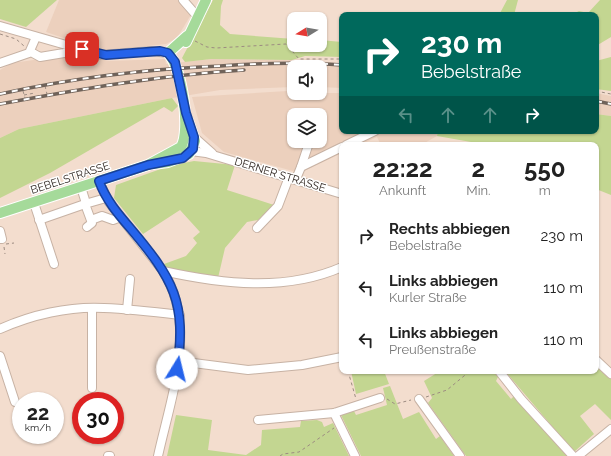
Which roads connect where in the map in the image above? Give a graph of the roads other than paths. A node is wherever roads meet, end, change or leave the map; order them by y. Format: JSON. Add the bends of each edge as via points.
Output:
{"nodes":[{"id":1,"x":183,"y":0,"type":"edge"},
{"id":2,"x":206,"y":0,"type":"edge"},
{"id":3,"x":197,"y":16,"type":"junction"},
{"id":4,"x":0,"y":26,"type":"edge"},
{"id":5,"x":36,"y":37,"type":"junction"},
{"id":6,"x":70,"y":46,"type":"junction"},
{"id":7,"x":29,"y":52,"type":"junction"},
{"id":8,"x":171,"y":56,"type":"junction"},
{"id":9,"x":0,"y":63,"type":"edge"},
{"id":10,"x":369,"y":134,"type":"edge"},
{"id":11,"x":190,"y":135,"type":"junction"},
{"id":12,"x":352,"y":142,"type":"edge"},
{"id":13,"x":307,"y":148,"type":"edge"},
{"id":14,"x":339,"y":148,"type":"edge"},
{"id":15,"x":173,"y":152,"type":"junction"},
{"id":16,"x":191,"y":155,"type":"junction"},
{"id":17,"x":218,"y":157,"type":"junction"},
{"id":18,"x":148,"y":165,"type":"junction"},
{"id":19,"x":301,"y":167,"type":"junction"},
{"id":20,"x":292,"y":178,"type":"junction"},
{"id":21,"x":99,"y":181,"type":"junction"},
{"id":22,"x":80,"y":187,"type":"junction"},
{"id":23,"x":339,"y":193,"type":"edge"},
{"id":24,"x":102,"y":199,"type":"junction"},
{"id":25,"x":34,"y":203,"type":"junction"},
{"id":26,"x":85,"y":204,"type":"junction"},
{"id":27,"x":0,"y":214,"type":"edge"},
{"id":28,"x":104,"y":217,"type":"junction"},
{"id":29,"x":121,"y":217,"type":"junction"},
{"id":30,"x":39,"y":220,"type":"junction"},
{"id":31,"x":257,"y":228,"type":"dead end"},
{"id":32,"x":54,"y":264,"type":"dead end"},
{"id":33,"x":339,"y":268,"type":"edge"},
{"id":34,"x":163,"y":270,"type":"junction"},
{"id":35,"x":130,"y":279,"type":"dead end"},
{"id":36,"x":92,"y":308,"type":"junction"},
{"id":37,"x":127,"y":310,"type":"junction"},
{"id":38,"x":180,"y":315,"type":"junction"},
{"id":39,"x":0,"y":329,"type":"edge"},
{"id":40,"x":0,"y":356,"type":"edge"},
{"id":41,"x":339,"y":358,"type":"edge"},
{"id":42,"x":178,"y":361,"type":"junction"},
{"id":43,"x":599,"y":363,"type":"edge"},
{"id":44,"x":501,"y":374,"type":"edge"},
{"id":45,"x":611,"y":374,"type":"edge"},
{"id":46,"x":92,"y":388,"type":"dead end"},
{"id":47,"x":12,"y":393,"type":"edge"},
{"id":48,"x":380,"y":398,"type":"road end"},
{"id":49,"x":419,"y":399,"type":"road end"},
{"id":50,"x":334,"y":413,"type":"junction"},
{"id":51,"x":258,"y":420,"type":"dead end"},
{"id":52,"x":611,"y":429,"type":"edge"},
{"id":53,"x":158,"y":456,"type":"edge"},
{"id":54,"x":355,"y":456,"type":"edge"},
{"id":55,"x":460,"y":456,"type":"edge"},
{"id":56,"x":573,"y":456,"type":"edge"},
{"id":57,"x":578,"y":456,"type":"edge"}],
"edges":[{"from":1,"to":3,"type":"street"},
{"from":2,"to":3,"type":"main road"},
{"from":3,"to":8,"type":"main road","via":[[186,42]]},
{"from":4,"to":5,"type":"street"},
{"from":5,"to":6,"type":"street"},
{"from":5,"to":7,"type":"street"},
{"from":6,"to":7,"type":"street","via":[[68,52],[40,57]]},
{"from":6,"to":8,"type":"street","via":[[101,55],[151,51]]},
{"from":7,"to":9,"type":"street"},
{"from":8,"to":11,"type":"main road"},
{"from":10,"to":12,"type":"street"},
{"from":11,"to":15,"type":"main road"},
{"from":11,"to":16,"type":"main road"},
{"from":11,"to":17,"type":"street","name":"DERNER STRASSE"},
{"from":13,"to":19,"type":"street"},
{"from":14,"to":19,"type":"street"},
{"from":15,"to":16,"type":"main road"},
{"from":15,"to":18,"type":"main road","name":"BEBELSTRASSE"},
{"from":16,"to":17,"type":"street","name":"DERNER STRASSE","via":[[206,153]]},
{"from":16,"to":18,"type":"main road","name":"BEBELSTRASSE"},
{"from":17,"to":20,"type":"street","name":"DERNER STRASSE"},
{"from":18,"to":21,"type":"main road","name":"BEBELSTRASSE"},
{"from":19,"to":20,"type":"street"},
{"from":20,"to":23,"type":"street","name":"DERNER STRASSE"},
{"from":20,"to":31,"type":"street","via":[[278,206]]},
{"from":21,"to":22,"type":"main road","name":"BEBELSTRASSE"},
{"from":21,"to":24,"type":"street"},
{"from":22,"to":25,"type":"main road","name":"BEBELSTRASSE"},
{"from":22,"to":26,"type":"street"},
{"from":24,"to":26,"type":"street"},
{"from":24,"to":28,"type":"street"},
{"from":24,"to":29,"type":"street"},
{"from":25,"to":27,"type":"main road","name":"BEBELSTRASSE"},
{"from":25,"to":30,"type":"street"},
{"from":26,"to":28,"type":"street","via":[[89,223]]},
{"from":26,"to":30,"type":"street"},
{"from":28,"to":29,"type":"street","via":[[113,220]]},
{"from":29,"to":34,"type":"street"},
{"from":30,"to":32,"type":"street"},
{"from":33,"to":34,"type":"street","via":[[299,280],[256,284],[216,281]]},
{"from":34,"to":38,"type":"street","via":[[174,292]]},
{"from":35,"to":37,"type":"street"},
{"from":36,"to":37,"type":"street"},
{"from":36,"to":39,"type":"street","via":[[43,315]]},
{"from":36,"to":46,"type":"street"},
{"from":37,"to":38,"type":"street"},
{"from":38,"to":42,"type":"street"},
{"from":40,"to":47,"type":"street"},
{"from":41,"to":42,"type":"street","via":[[302,365],[248,370]]},
{"from":42,"to":53,"type":"street"},
{"from":43,"to":45,"type":"street"},
{"from":44,"to":56,"type":"street","via":[[521,400]]},
{"from":48,"to":50,"type":"street"},
{"from":49,"to":55,"type":"street"},
{"from":50,"to":51,"type":"street"},
{"from":50,"to":54,"type":"street"},
{"from":52,"to":57,"type":"street"}]}
